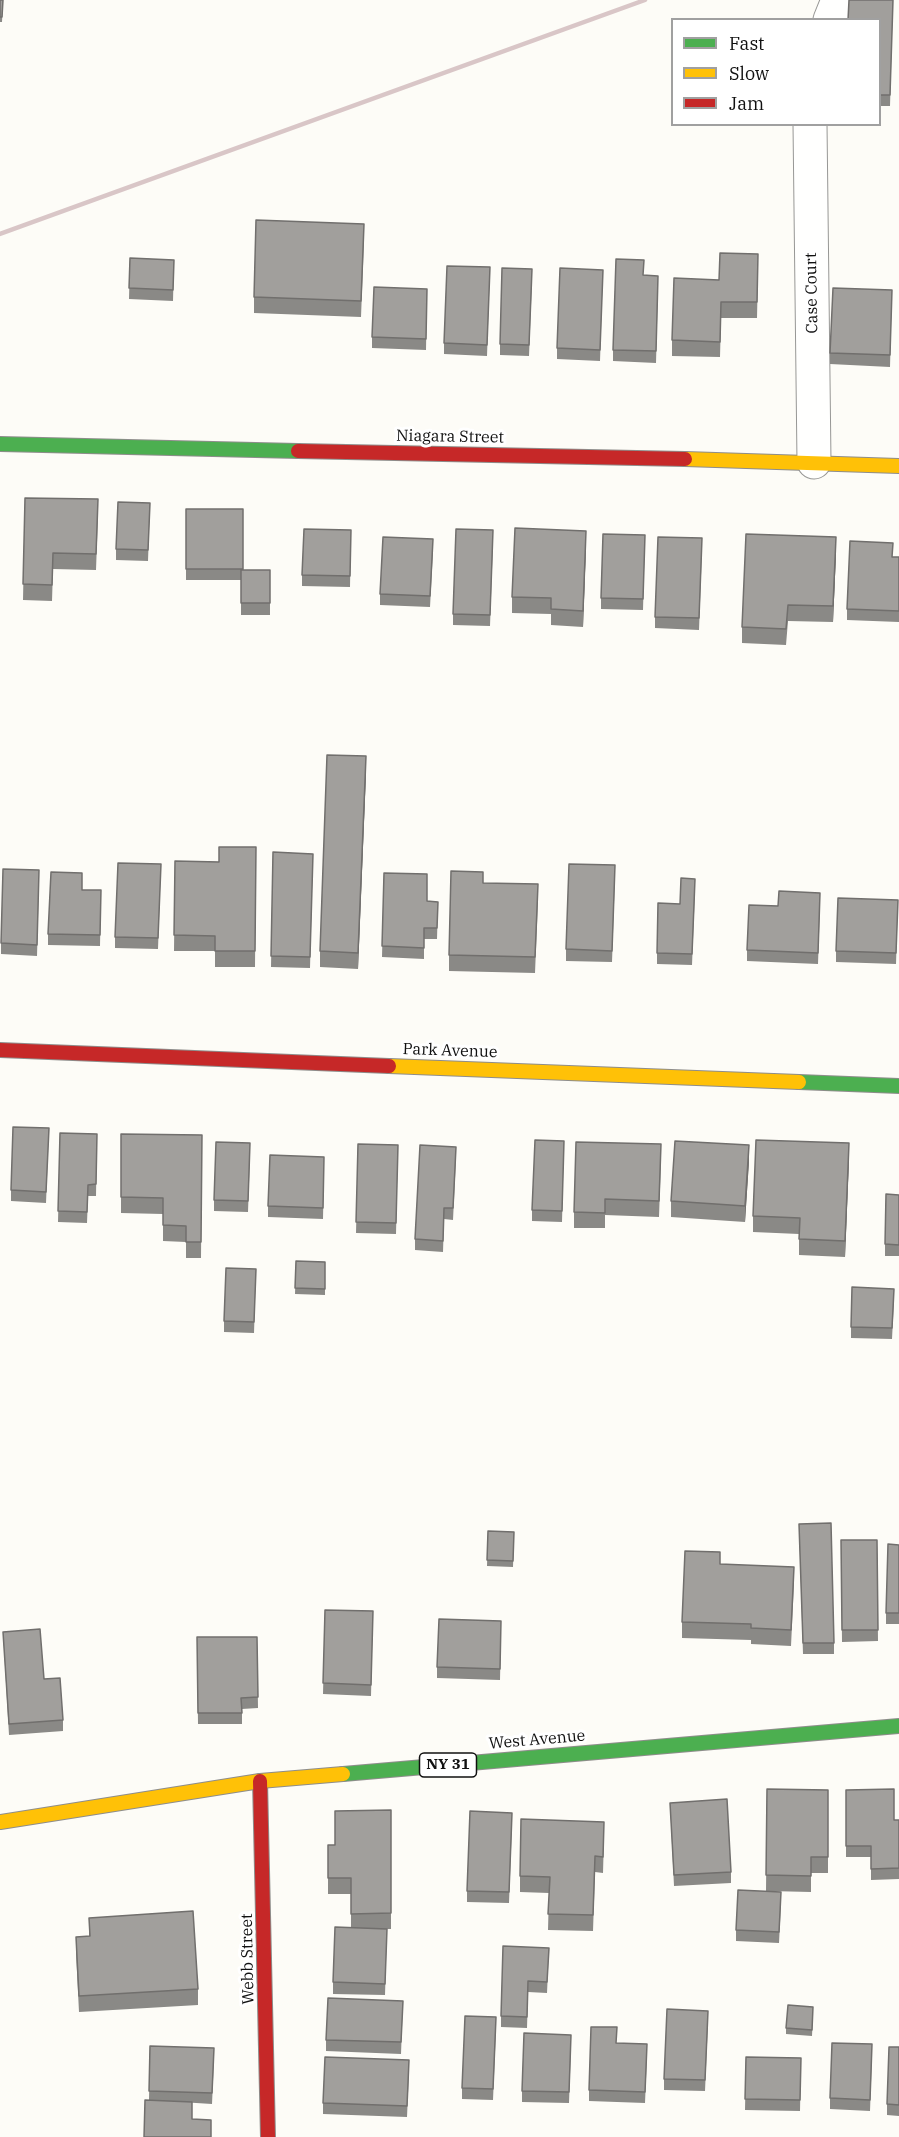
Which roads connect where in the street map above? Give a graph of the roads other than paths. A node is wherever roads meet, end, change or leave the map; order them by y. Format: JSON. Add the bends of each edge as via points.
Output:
{"nodes":[{"id":1,"x":838,"y":0,"type":"edge"},
{"id":2,"x":831,"y":18,"type":"edge"},
{"id":3,"x":810,"y":126,"type":"edge"},
{"id":4,"x":0,"y":444,"type":"edge"},
{"id":5,"x":814,"y":462,"type":"junction"},
{"id":6,"x":899,"y":466,"type":"edge"},
{"id":7,"x":0,"y":1050,"type":"edge"},
{"id":8,"x":899,"y":1086,"type":"edge"},
{"id":9,"x":899,"y":1726,"type":"edge"},
{"id":10,"x":260,"y":1781,"type":"junction"},
{"id":11,"x":0,"y":1822,"type":"edge"},
{"id":12,"x":268,"y":2137,"type":"edge"}],
"edges":[{"from":1,"to":2,"type":"street"},
{"from":3,"to":5,"type":"street","name":"Case Court"},
{"from":4,"to":5,"type":"main road","name":"Niagara Street"},
{"from":5,"to":6,"type":"main road","name":"Niagara Street"},
{"from":7,"to":8,"type":"main road","name":"Park Avenue"},
{"from":9,"to":10,"type":"main road","name":"West Avenue","number":"NY 31"},
{"from":10,"to":11,"type":"main road","name":"West Avenue","number":"NY 31"},
{"from":10,"to":12,"type":"main road","name":"Webb Street"}]}
